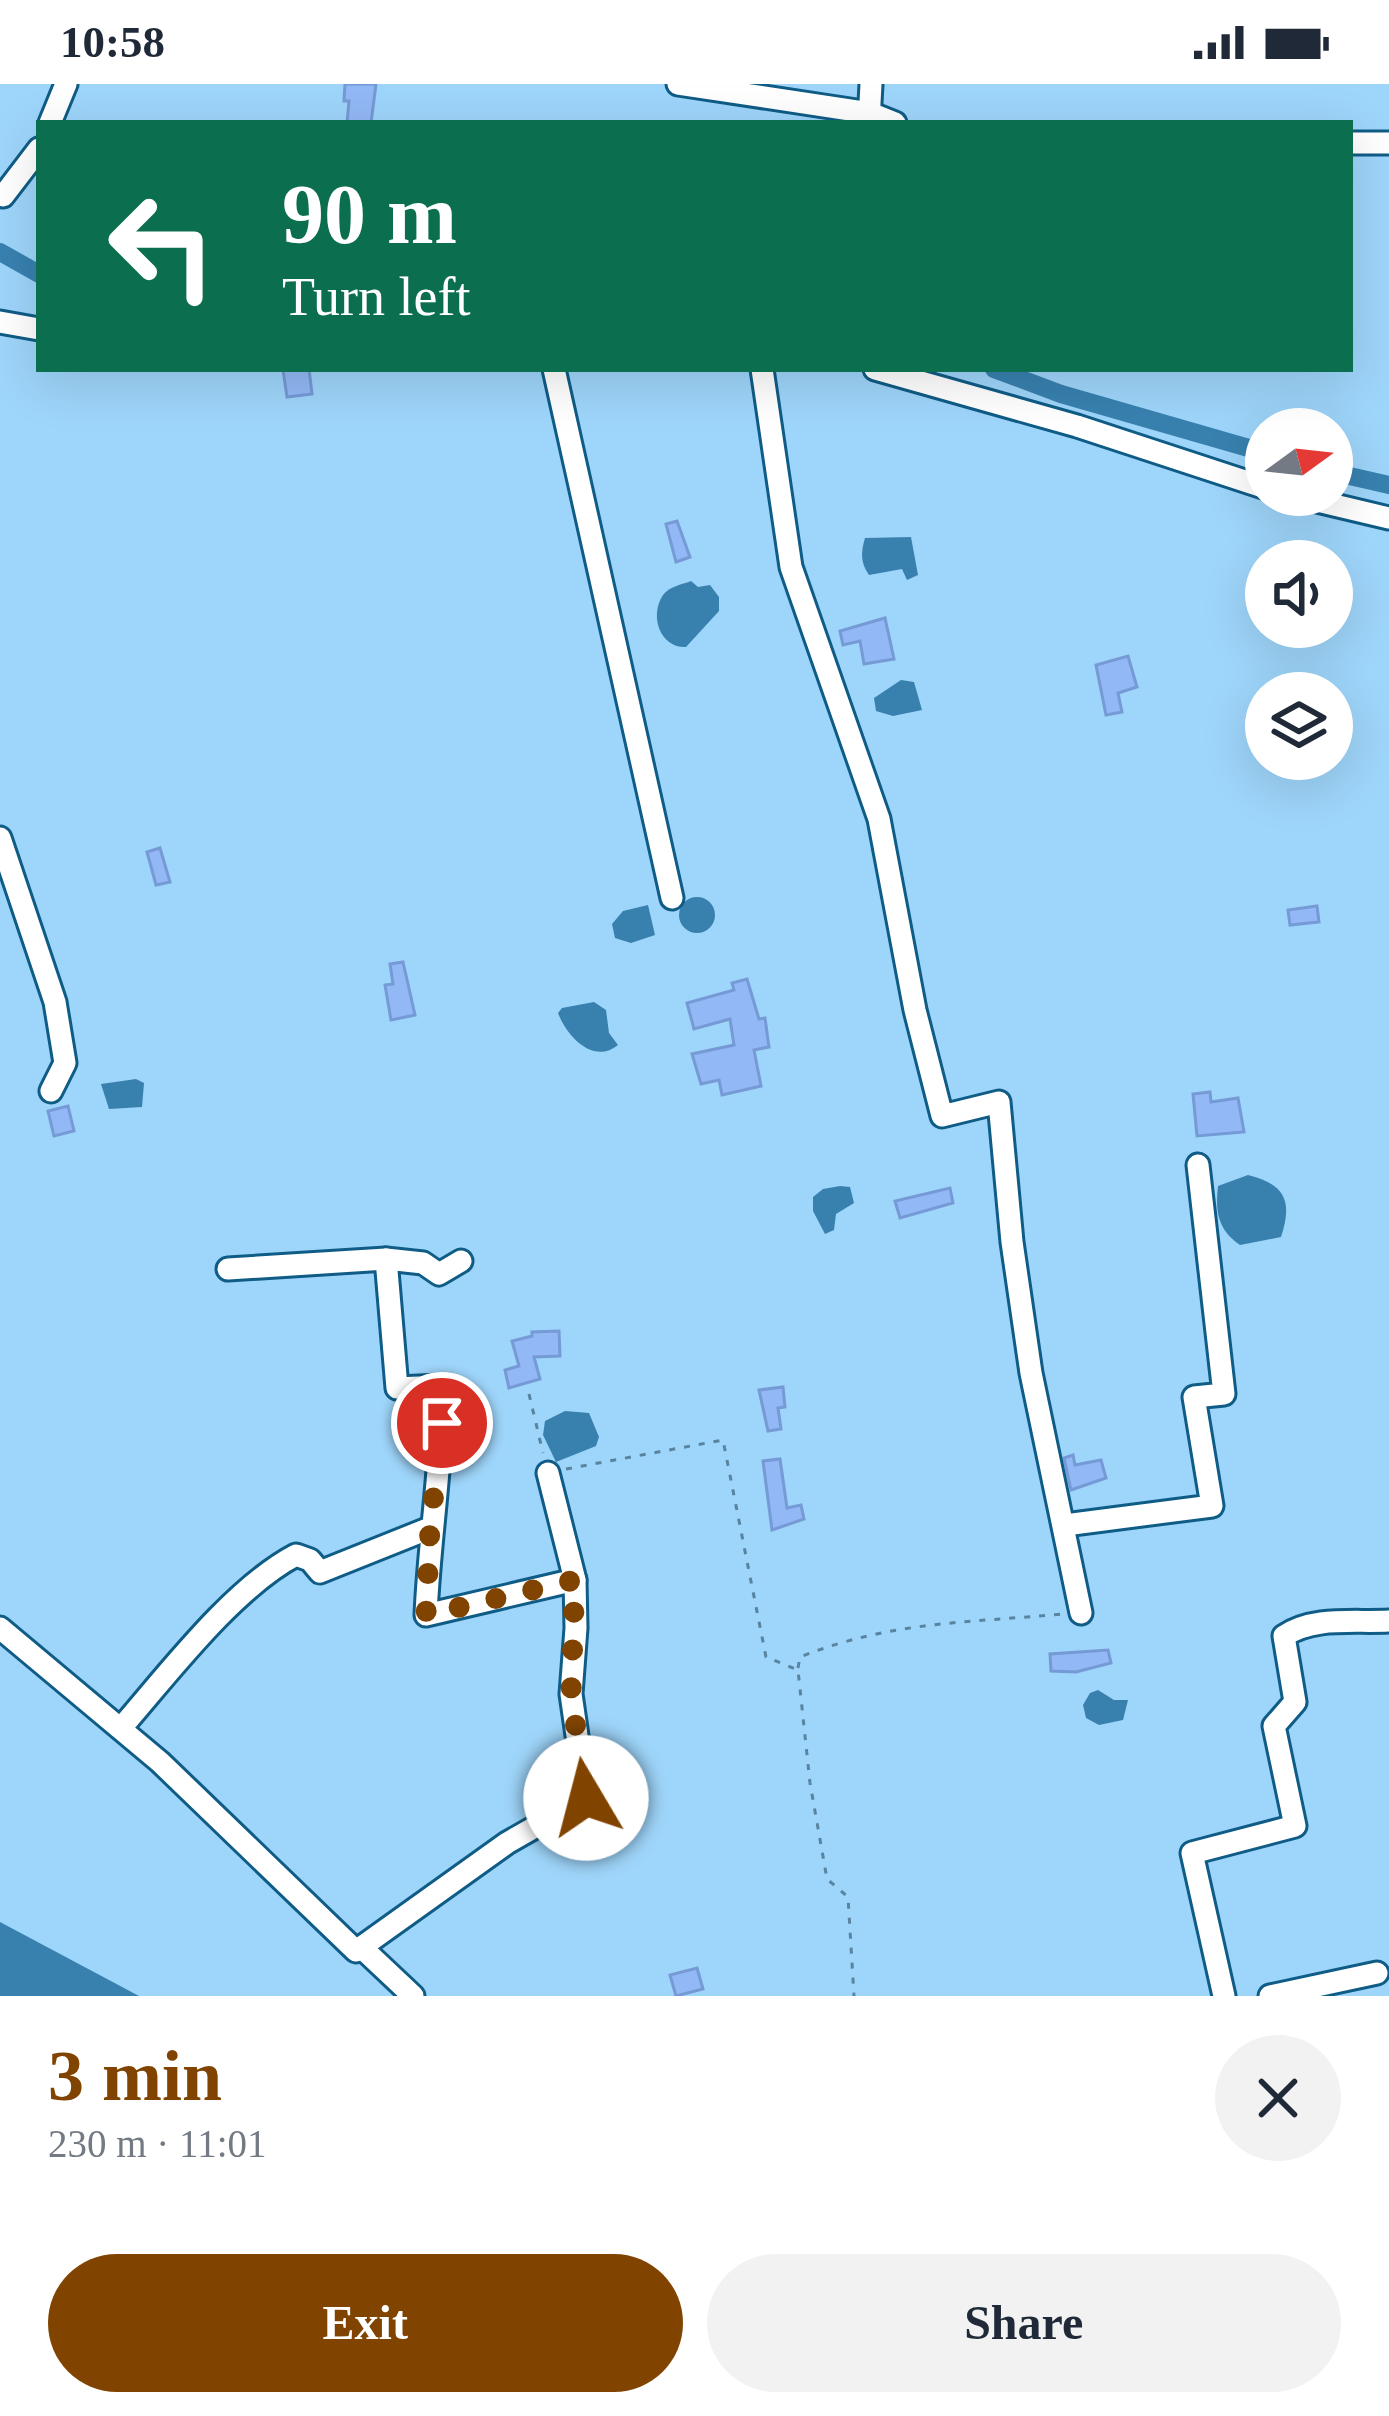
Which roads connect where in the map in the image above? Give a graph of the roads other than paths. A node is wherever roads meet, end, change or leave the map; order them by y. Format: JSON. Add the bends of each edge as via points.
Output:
{"nodes":[{"id":1,"x":66,"y":84,"type":"edge"},
{"id":2,"x":678,"y":84,"type":"edge"},
{"id":3,"x":871,"y":84,"type":"edge"},
{"id":4,"x":870,"y":118,"type":"edge"},
{"id":5,"x":51,"y":120,"type":"edge"},
{"id":6,"x":1353,"y":143,"type":"edge"},
{"id":7,"x":1389,"y":143,"type":"edge"},
{"id":8,"x":36,"y":152,"type":"edge"},
{"id":9,"x":0,"y":194,"type":"edge"},
{"id":10,"x":0,"y":322,"type":"edge"},
{"id":11,"x":36,"y":328,"type":"edge"},
{"id":12,"x":555,"y":372,"type":"edge"},
{"id":13,"x":762,"y":372,"type":"edge"},
{"id":14,"x":886,"y":372,"type":"edge"},
{"id":15,"x":1245,"y":481,"type":"edge"},
{"id":16,"x":1353,"y":509,"type":"edge"},
{"id":17,"x":1389,"y":518,"type":"edge"},
{"id":18,"x":0,"y":838,"type":"edge"},
{"id":19,"x":672,"y":898,"type":"dead end"},
{"id":20,"x":51,"y":1091,"type":"dead end"},
{"id":21,"x":1198,"y":1165,"type":"dead end"},
{"id":22,"x":386,"y":1259,"type":"junction"},
{"id":23,"x":461,"y":1261,"type":"dead end"},
{"id":24,"x":228,"y":1269,"type":"dead end"},
{"id":25,"x":548,"y":1472,"type":"road end"},
{"id":26,"x":1065,"y":1525,"type":"junction"},
{"id":27,"x":430,"y":1528,"type":"junction"},
{"id":28,"x":575,"y":1580,"type":"junction"},
{"id":29,"x":1081,"y":1613,"type":"road end"},
{"id":30,"x":1389,"y":1621,"type":"edge"},
{"id":31,"x":0,"y":1628,"type":"edge"},
{"id":32,"x":121,"y":1728,"type":"junction"},
{"id":33,"x":361,"y":1947,"type":"junction"},
{"id":34,"x":1377,"y":1973,"type":"dead end"},
{"id":35,"x":413,"y":1996,"type":"edge"},
{"id":36,"x":1224,"y":1996,"type":"edge"},
{"id":37,"x":1270,"y":1996,"type":"edge"}],
"edges":[{"from":1,"to":5,"type":"street"},
{"from":2,"to":4,"type":"street"},
{"from":3,"to":4,"type":"street"},
{"from":6,"to":7,"type":"street"},
{"from":8,"to":9,"type":"street"},
{"from":10,"to":11,"type":"street"},
{"from":12,"to":19,"type":"street"},
{"from":13,"to":26,"type":"street","via":[[791,567],[878,819],[942,1116],[999,1102],[1031,1373]]},
{"from":14,"to":15,"type":"street"},
{"from":16,"to":17,"type":"street"},
{"from":18,"to":20,"type":"street","via":[[55,1002],[64,1063]]},
{"from":21,"to":26,"type":"street","via":[[1224,1394],[1194,1397],[1212,1506]]},
{"from":22,"to":23,"type":"street","via":[[423,1263],[439,1274]]},
{"from":22,"to":24,"type":"street"},
{"from":22,"to":27,"type":"street","via":[[398,1388],[440,1386]]},
{"from":25,"to":28,"type":"street"},
{"from":26,"to":29,"type":"street"},
{"from":27,"to":28,"type":"street","via":[[426,1615]]},
{"from":27,"to":32,"type":"street","via":[[320,1572],[296,1555],[276,1565]]},
{"from":28,"to":33,"type":"street","via":[[571,1694],[586,1798],[507,1843]]},
{"from":30,"to":36,"type":"street","via":[[1328,1622],[1284,1636],[1295,1702],[1274,1726],[1295,1826],[1192,1853]]},
{"from":31,"to":32,"type":"street"},
{"from":32,"to":33,"type":"street","via":[[356,1951]]},
{"from":33,"to":35,"type":"street"},
{"from":34,"to":37,"type":"street"}]}
